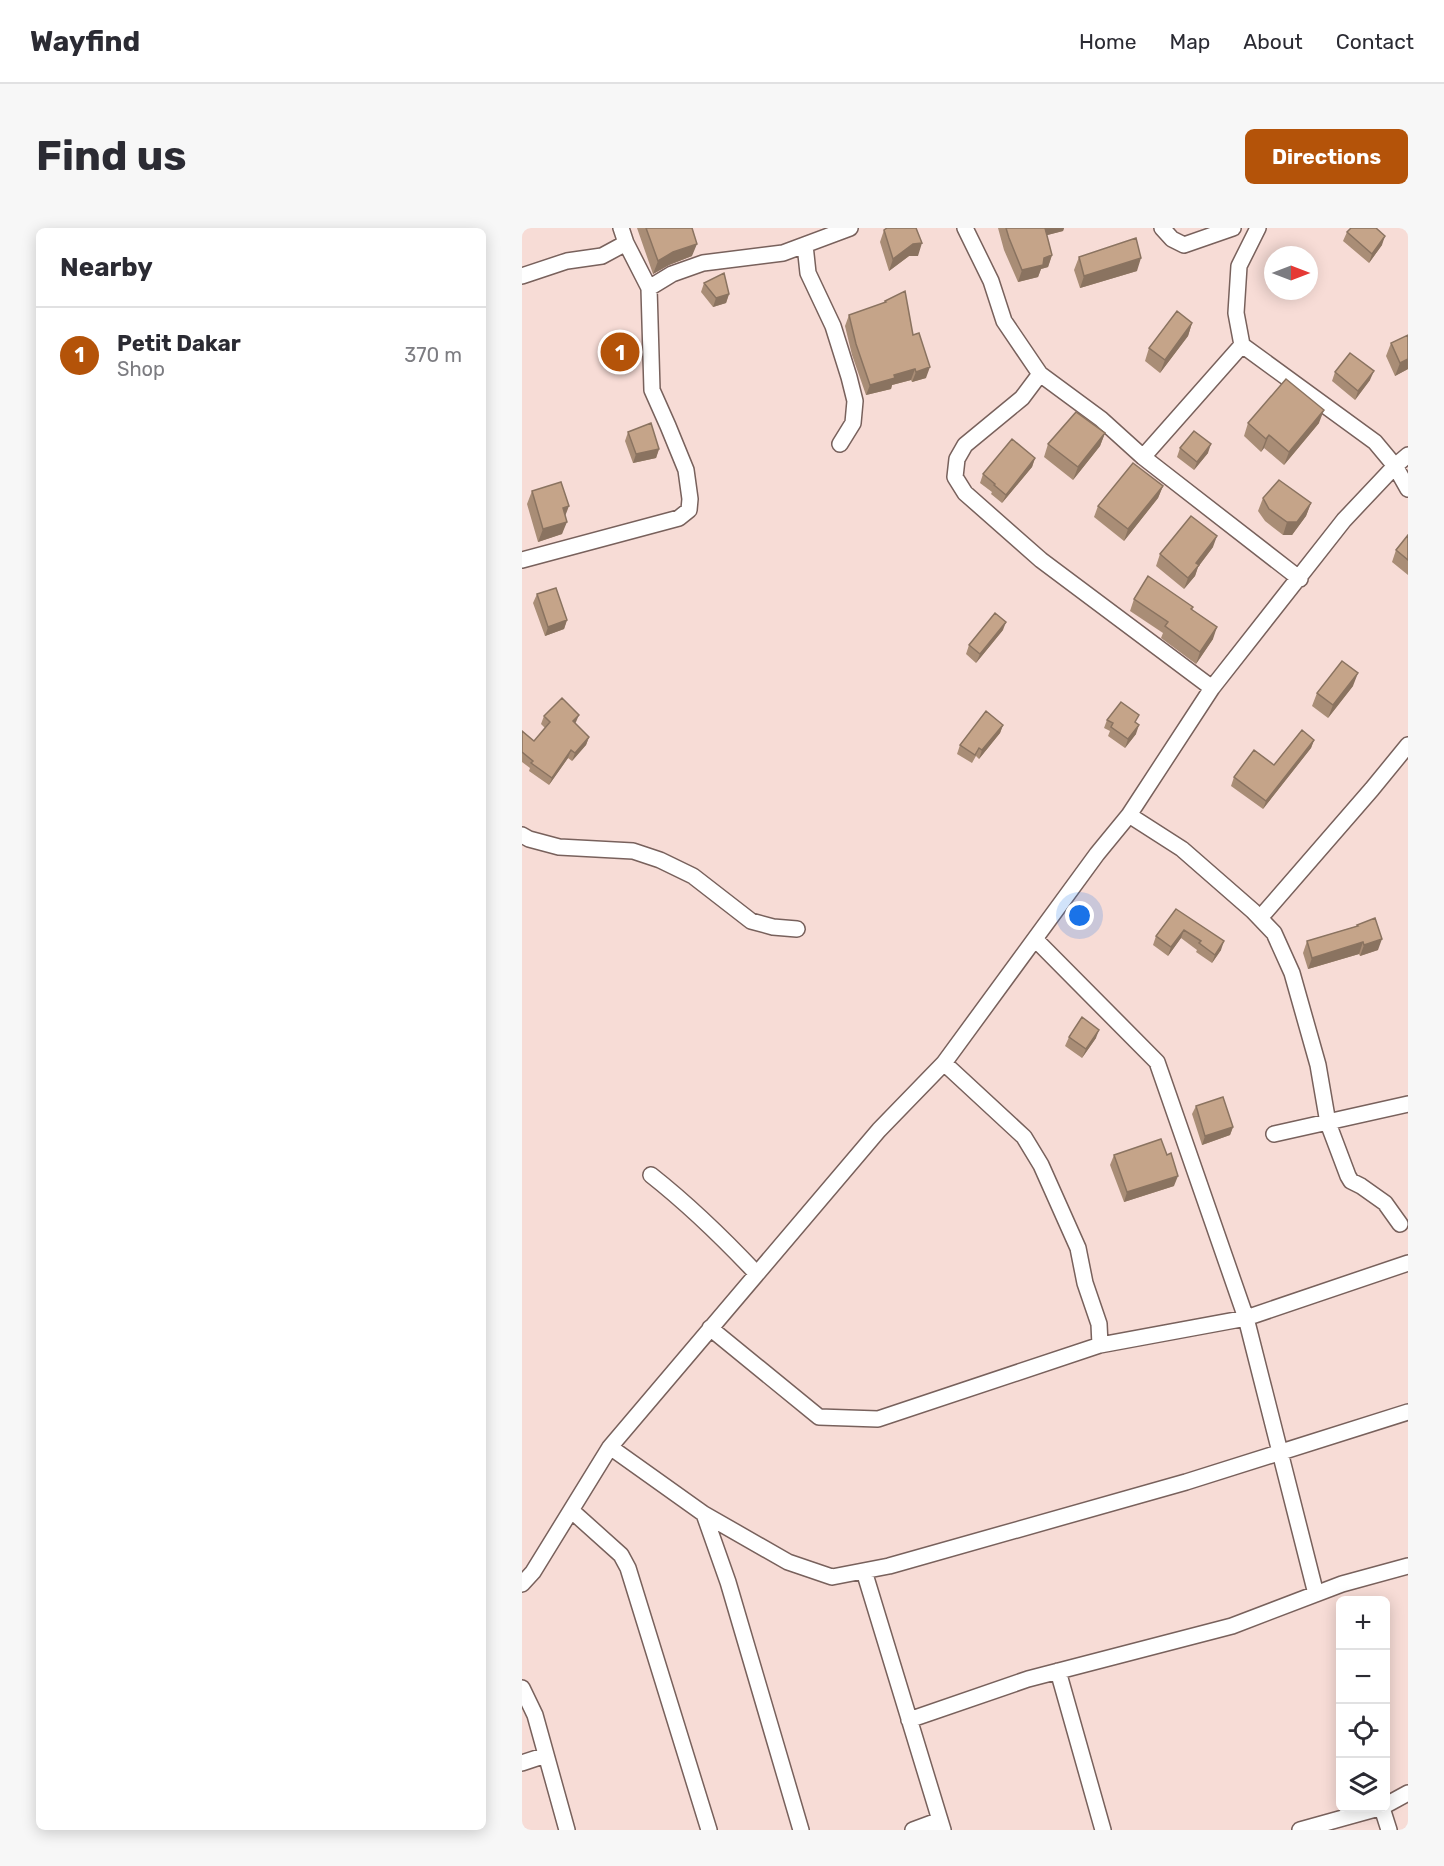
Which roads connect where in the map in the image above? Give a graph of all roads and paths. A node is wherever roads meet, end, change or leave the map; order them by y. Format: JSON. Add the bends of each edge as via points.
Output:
{"nodes":[{"id":1,"x":621,"y":228,"type":"edge"},
{"id":2,"x":849,"y":228,"type":"edge"},
{"id":3,"x":965,"y":228,"type":"edge"},
{"id":4,"x":1162,"y":228,"type":"edge"},
{"id":5,"x":1233,"y":228,"type":"edge"},
{"id":6,"x":1258,"y":228,"type":"edge"},
{"id":7,"x":626,"y":243,"type":"junction"},
{"id":8,"x":805,"y":244,"type":"junction"},
{"id":9,"x":522,"y":276,"type":"edge"},
{"id":10,"x":649,"y":288,"type":"junction"},
{"id":11,"x":1242,"y":345,"type":"junction"},
{"id":12,"x":1040,"y":374,"type":"junction"},
{"id":13,"x":840,"y":444,"type":"dead end"},
{"id":14,"x":1408,"y":455,"type":"edge"},
{"id":15,"x":1143,"y":457,"type":"junction"},
{"id":16,"x":1395,"y":466,"type":"junction"},
{"id":17,"x":1408,"y":489,"type":"edge"},
{"id":18,"x":522,"y":560,"type":"edge"},
{"id":19,"x":1300,"y":579,"type":"junction"},
{"id":20,"x":1212,"y":688,"type":"junction"},
{"id":21,"x":1408,"y":745,"type":"edge"},
{"id":22,"x":1129,"y":815,"type":"junction"},
{"id":23,"x":522,"y":835,"type":"edge"},
{"id":24,"x":1260,"y":918,"type":"junction"},
{"id":25,"x":797,"y":929,"type":"dead end"},
{"id":26,"x":1035,"y":939,"type":"junction"},
{"id":27,"x":944,"y":1063,"type":"junction"},
{"id":28,"x":1408,"y":1104,"type":"edge"},
{"id":29,"x":1328,"y":1123,"type":"junction"},
{"id":30,"x":1274,"y":1134,"type":"dead end"},
{"id":31,"x":651,"y":1175,"type":"dead end"},
{"id":32,"x":1400,"y":1224,"type":"dead end"},
{"id":33,"x":1408,"y":1263,"type":"edge"},
{"id":34,"x":756,"y":1273,"type":"junction"},
{"id":35,"x":1246,"y":1317,"type":"junction"},
{"id":36,"x":710,"y":1328,"type":"junction"},
{"id":37,"x":1100,"y":1345,"type":"junction"},
{"id":38,"x":1408,"y":1412,"type":"edge"},
{"id":39,"x":610,"y":1447,"type":"junction"},
{"id":40,"x":1280,"y":1452,"type":"junction"},
{"id":41,"x":572,"y":1511,"type":"junction"},
{"id":42,"x":704,"y":1514,"type":"junction"},
{"id":43,"x":1408,"y":1566,"type":"edge"},
{"id":44,"x":864,"y":1571,"type":"junction"},
{"id":45,"x":522,"y":1584,"type":"edge"},
{"id":46,"x":1316,"y":1594,"type":"junction"},
{"id":47,"x":1058,"y":1671,"type":"junction"},
{"id":48,"x":522,"y":1688,"type":"edge"},
{"id":49,"x":909,"y":1720,"type":"junction"},
{"id":50,"x":546,"y":1755,"type":"junction"},
{"id":51,"x":522,"y":1763,"type":"edge"},
{"id":52,"x":1408,"y":1794,"type":"edge"},
{"id":53,"x":1390,"y":1803,"type":"edge"},
{"id":54,"x":1364,"y":1812,"type":"edge"},
{"id":55,"x":1384,"y":1812,"type":"edge"},
{"id":56,"x":941,"y":1825,"type":"edge"},
{"id":57,"x":567,"y":1830,"type":"edge"},
{"id":58,"x":709,"y":1830,"type":"edge"},
{"id":59,"x":801,"y":1830,"type":"edge"},
{"id":60,"x":913,"y":1830,"type":"edge"},
{"id":61,"x":1103,"y":1830,"type":"edge"},
{"id":62,"x":1300,"y":1830,"type":"edge"},
{"id":63,"x":1389,"y":1830,"type":"edge"}],
"edges":[{"from":1,"to":7,"type":"street"},
{"from":2,"to":8,"type":"street"},
{"from":3,"to":12,"type":"street","via":[[991,281],[1004,321]]},
{"from":4,"to":5,"type":"street","via":[[1172,239],[1184,244]]},
{"from":6,"to":11,"type":"street","via":[[1239,266],[1236,313]]},
{"from":7,"to":9,"type":"street","via":[[603,256],[567,261]]},
{"from":7,"to":10,"type":"street"},
{"from":8,"to":10,"type":"street","via":[[783,253],[704,263],[672,274]]},
{"from":8,"to":13,"type":"street","via":[[808,273],[833,326],[855,401],[853,423]]},
{"from":10,"to":18,"type":"street","via":[[652,390],[686,470],[688,510],[679,518]]},
{"from":11,"to":15,"type":"street"},
{"from":11,"to":16,"type":"street","via":[[1376,442]]},
{"from":12,"to":15,"type":"street","via":[[1101,419]]},
{"from":12,"to":20,"type":"street","via":[[1022,398],[965,446],[957,459],[955,477],[965,493],[1041,560]]},
{"from":14,"to":16,"type":"street"},
{"from":15,"to":19,"type":"street"},
{"from":16,"to":17,"type":"street"},
{"from":16,"to":19,"type":"street","via":[[1344,520]]},
{"from":19,"to":20,"type":"street"},
{"from":20,"to":22,"type":"street"},
{"from":21,"to":24,"type":"street"},
{"from":22,"to":24,"type":"street","via":[[1182,849]]},
{"from":22,"to":26,"type":"street"},
{"from":23,"to":25,"type":"street","via":[[559,847],[633,851],[660,860],[693,876],[751,921]]},
{"from":24,"to":29,"type":"street","via":[[1274,933],[1293,974],[1318,1065]]},
{"from":26,"to":27,"type":"street"},
{"from":26,"to":35,"type":"street","via":[[1157,1062]]},
{"from":27,"to":34,"type":"street","via":[[879,1130]]},
{"from":27,"to":37,"type":"street","via":[[1024,1137],[1041,1165],[1078,1248],[1099,1324]]},
{"from":28,"to":29,"type":"street"},
{"from":29,"to":30,"type":"street"},
{"from":29,"to":32,"type":"street","via":[[1351,1181],[1385,1203]]},
{"from":31,"to":34,"type":"street"},
{"from":33,"to":35,"type":"street"},
{"from":34,"to":36,"type":"street"},
{"from":35,"to":37,"type":"street"},
{"from":35,"to":40,"type":"street"},
{"from":36,"to":37,"type":"street","via":[[819,1417],[878,1419]]},
{"from":36,"to":39,"type":"street"},
{"from":38,"to":40,"type":"street"},
{"from":39,"to":41,"type":"street"},
{"from":39,"to":42,"type":"street"},
{"from":40,"to":44,"type":"street","via":[[1152,1492]]},
{"from":40,"to":46,"type":"street"},
{"from":41,"to":45,"type":"street"},
{"from":41,"to":58,"type":"street","via":[[621,1555],[628,1568]]},
{"from":42,"to":44,"type":"street","via":[[788,1562],[832,1577]]},
{"from":42,"to":59,"type":"street"},
{"from":43,"to":46,"type":"street"},
{"from":44,"to":49,"type":"street"},
{"from":46,"to":47,"type":"street","via":[[1232,1626]]},
{"from":47,"to":49,"type":"street"},
{"from":47,"to":61,"type":"street"},
{"from":48,"to":50,"type":"street","via":[[535,1715]]},
{"from":49,"to":56,"type":"street"},
{"from":50,"to":51,"type":"street"},
{"from":50,"to":57,"type":"street"},
{"from":52,"to":53,"type":"street"},
{"from":54,"to":62,"type":"street"},
{"from":55,"to":63,"type":"street"},
{"from":56,"to":60,"type":"street"}]}
